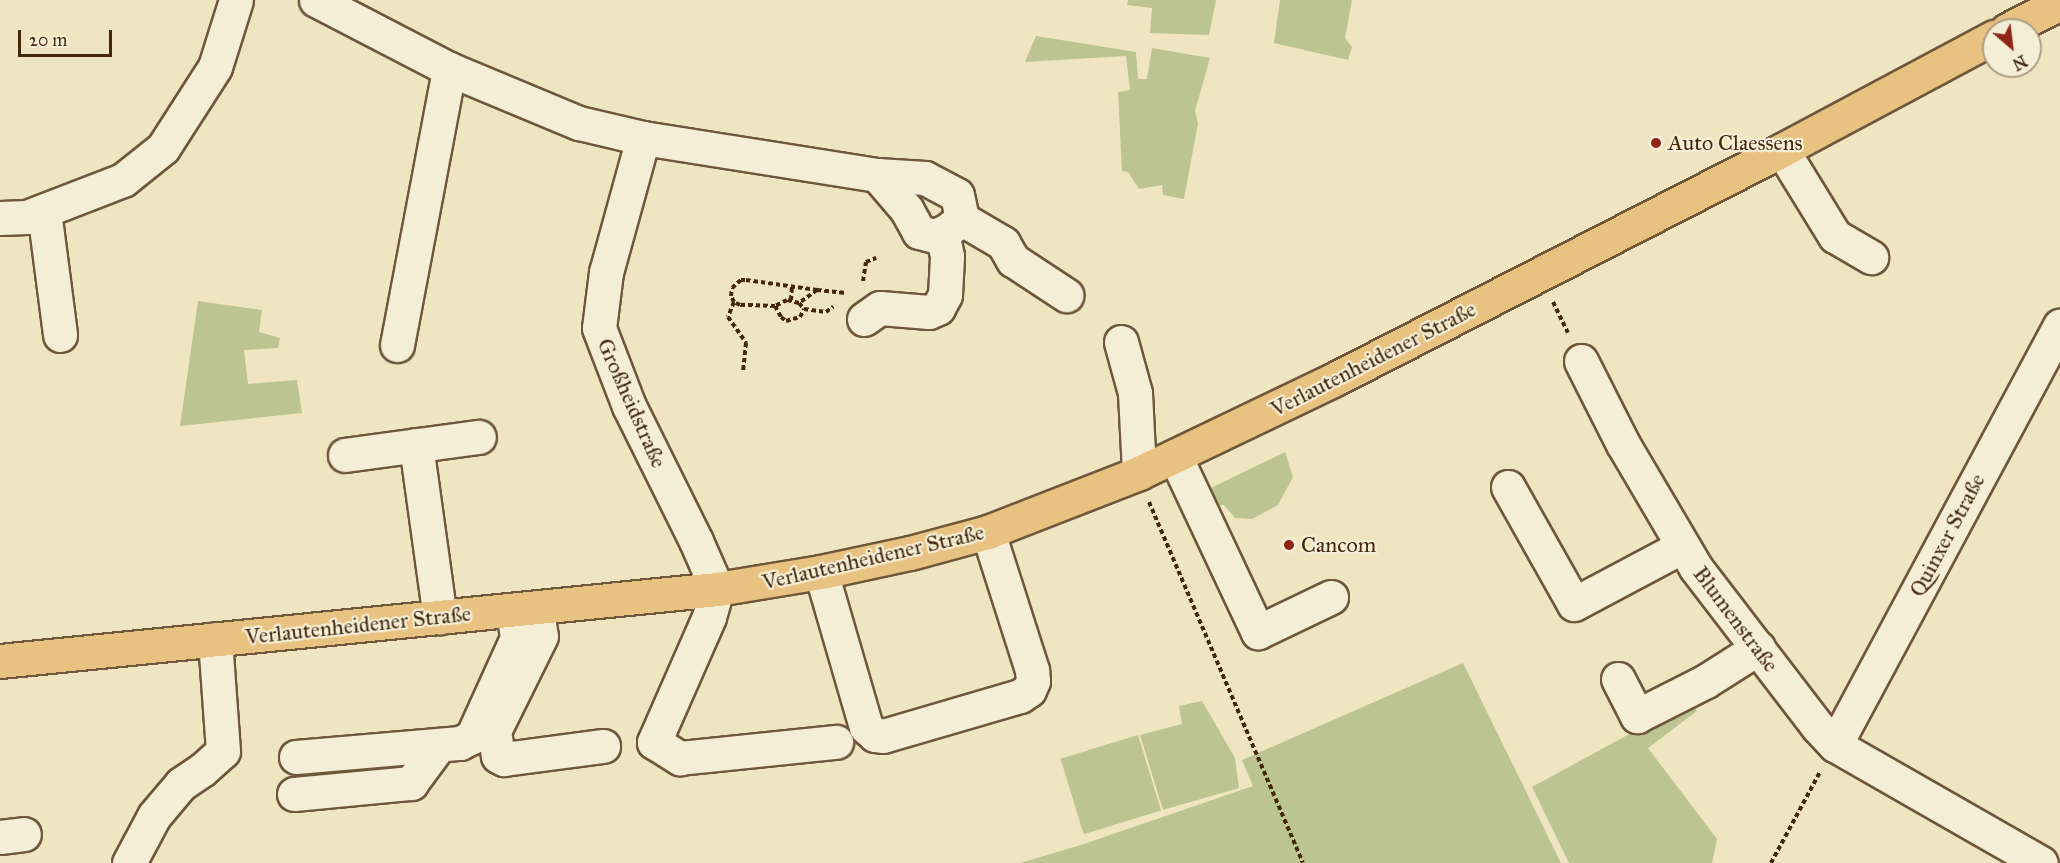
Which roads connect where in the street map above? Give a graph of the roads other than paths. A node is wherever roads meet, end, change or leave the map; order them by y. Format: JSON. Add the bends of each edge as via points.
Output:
{"nodes":[{"id":1,"x":236,"y":0,"type":"edge"},
{"id":2,"x":316,"y":0,"type":"edge"},
{"id":3,"x":2060,"y":3,"type":"edge"},
{"id":4,"x":2031,"y":18,"type":"edge"},
{"id":5,"x":1982,"y":43,"type":"edge"},
{"id":6,"x":449,"y":69,"type":"junction"},
{"id":7,"x":644,"y":138,"type":"junction"},
{"id":8,"x":1782,"y":150,"type":"junction"},
{"id":9,"x":878,"y":175,"type":"junction"},
{"id":10,"x":44,"y":211,"type":"junction"},
{"id":11,"x":0,"y":218,"type":"edge"},
{"id":12,"x":952,"y":226,"type":"junction"},
{"id":13,"x":1871,"y":257,"type":"dead end"},
{"id":14,"x":1066,"y":295,"type":"dead end"},
{"id":15,"x":857,"y":306,"type":"road end"},
{"id":16,"x":2060,"y":325,"type":"edge"},
{"id":17,"x":60,"y":335,"type":"dead end"},
{"id":18,"x":1121,"y":342,"type":"dead end"},
{"id":19,"x":397,"y":345,"type":"dead end"},
{"id":20,"x":1581,"y":360,"type":"road end"},
{"id":21,"x":479,"y":437,"type":"dead end"},
{"id":22,"x":416,"y":446,"type":"junction"},
{"id":23,"x":345,"y":455,"type":"dead end"},
{"id":24,"x":1181,"y":470,"type":"junction"},
{"id":25,"x":1138,"y":473,"type":"junction"},
{"id":26,"x":1508,"y":487,"type":"dead end"},
{"id":27,"x":988,"y":532,"type":"junction"},
{"id":28,"x":1683,"y":546,"type":"junction"},
{"id":29,"x":821,"y":572,"type":"junction"},
{"id":30,"x":717,"y":589,"type":"junction"},
{"id":31,"x":1330,"y":597,"type":"dead end"},
{"id":32,"x":525,"y":610,"type":"junction"},
{"id":33,"x":440,"y":617,"type":"junction"},
{"id":34,"x":214,"y":639,"type":"junction"},
{"id":35,"x":1758,"y":648,"type":"junction"},
{"id":36,"x":0,"y":661,"type":"edge"},
{"id":37,"x":1618,"y":679,"type":"dead end"},
{"id":38,"x":836,"y":742,"type":"dead end"},
{"id":39,"x":439,"y":745,"type":"junction"},
{"id":40,"x":603,"y":746,"type":"dead end"},
{"id":41,"x":1835,"y":746,"type":"junction"},
{"id":42,"x":296,"y":757,"type":"dead end"},
{"id":43,"x":294,"y":794,"type":"dead end"},
{"id":44,"x":129,"y":863,"type":"edge"},
{"id":45,"x":2041,"y":863,"type":"edge"}],
"edges":[{"from":1,"to":10,"type":"street","via":[[215,67],[163,148],[123,180]]},
{"from":2,"to":6,"type":"street"},
{"from":3,"to":4,"type":"main road"},
{"from":5,"to":8,"type":"main road","name":"Verlautenheidener Straße"},
{"from":6,"to":7,"type":"street","via":[[579,123]]},
{"from":6,"to":19,"type":"street"},
{"from":7,"to":9,"type":"street"},
{"from":7,"to":30,"type":"street","name":"Großheidstraße","via":[[606,272],[599,328],[629,406]]},
{"from":8,"to":13,"type":"street","via":[[1835,236]]},
{"from":8,"to":24,"type":"main road","name":"Verlautenheidener Straße","via":[[1333,380]]},
{"from":9,"to":12,"type":"street","via":[[907,210],[919,232],[938,237]]},
{"from":9,"to":12,"type":"street","via":[[925,178],[957,195]]},
{"from":10,"to":11,"type":"street","via":[[27,217]]},
{"from":10,"to":17,"type":"street"},
{"from":12,"to":14,"type":"street","via":[[1003,243],[1013,261]]},
{"from":12,"to":15,"type":"street","via":[[945,295],[938,308],[929,312]]},
{"from":16,"to":41,"type":"street","name":"Quinxer Straße"},
{"from":18,"to":25,"type":"street","via":[[1135,393]]},
{"from":20,"to":28,"type":"street","name":"Blumenstraße","via":[[1623,444]]},
{"from":21,"to":22,"type":"street"},
{"from":22,"to":23,"type":"street"},
{"from":22,"to":33,"type":"street"},
{"from":24,"to":25,"type":"main road","name":"Verlautenheidener Straße"},
{"from":24,"to":31,"type":"street","via":[[1258,632]]},
{"from":25,"to":27,"type":"main road","name":"Verlautenheidener Straße"},
{"from":26,"to":28,"type":"street","via":[[1574,604]]},
{"from":27,"to":29,"type":"main road","name":"Verlautenheidener Straße"},
{"from":27,"to":29,"type":"street","via":[[1032,670],[1029,690],[1020,696],[883,736],[866,727]]},
{"from":28,"to":35,"type":"street","name":"Blumenstraße"},
{"from":29,"to":30,"type":"main road","name":"Verlautenheidener Straße"},
{"from":30,"to":32,"type":"main road","name":"Verlautenheidener Straße"},
{"from":30,"to":38,"type":"street","via":[[709,617],[654,742],[680,758]]},
{"from":32,"to":33,"type":"main road","name":"Verlautenheidener Straße"},
{"from":32,"to":39,"type":"street","via":[[517,638],[472,737],[460,743]]},
{"from":32,"to":40,"type":"street","via":[[541,636],[494,731],[498,756],[504,759]]},
{"from":33,"to":34,"type":"main road","name":"Verlautenheidener Straße"},
{"from":34,"to":36,"type":"main road","name":"Verlautenheidener Straße"},
{"from":34,"to":44,"type":"street","via":[[223,752],[181,784],[154,816]]},
{"from":35,"to":37,"type":"street","via":[[1706,681],[1637,716]]},
{"from":35,"to":41,"type":"street","name":"Blumenstraße"},
{"from":39,"to":42,"type":"street"},
{"from":39,"to":43,"type":"street","via":[[411,783]]},
{"from":41,"to":45,"type":"street","name":"Blumenstraße"}]}
